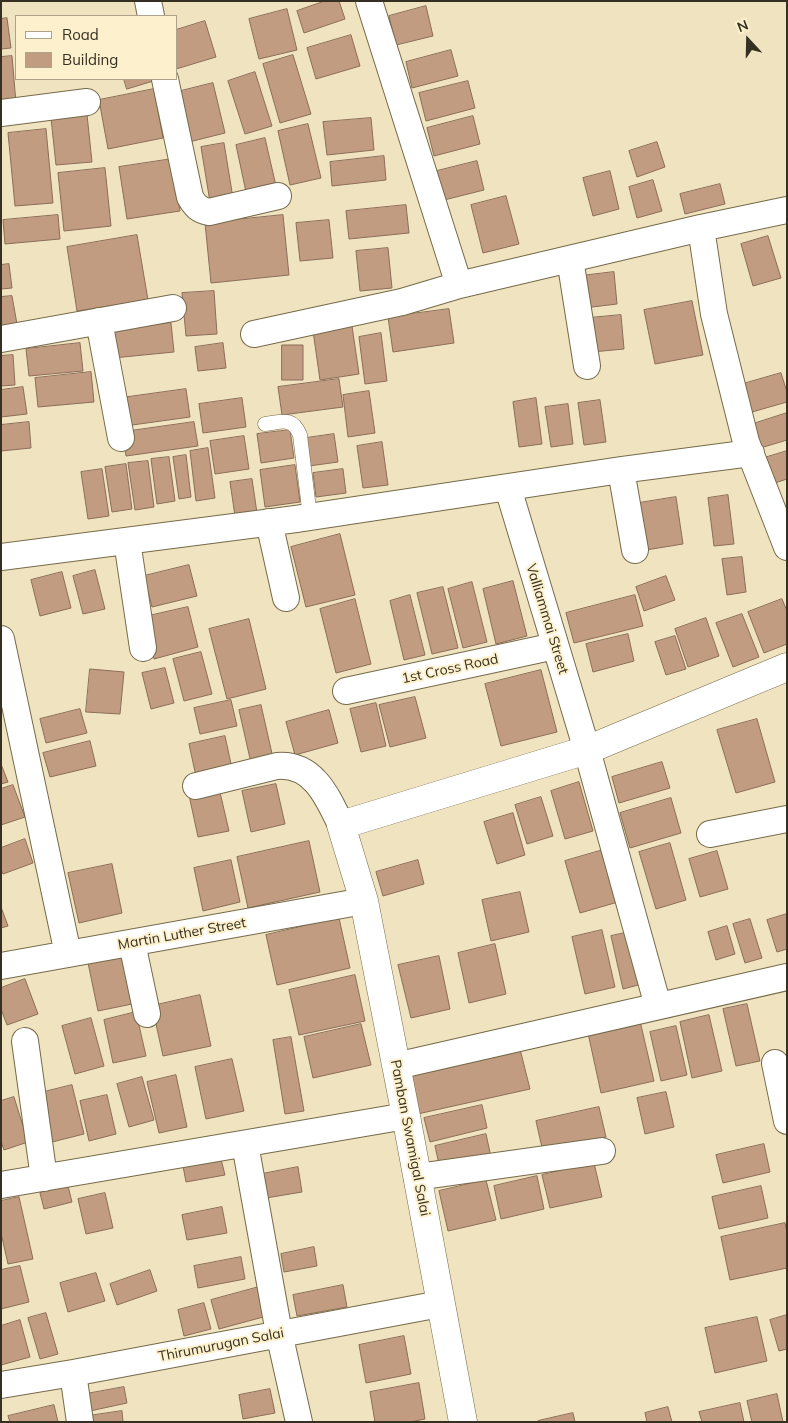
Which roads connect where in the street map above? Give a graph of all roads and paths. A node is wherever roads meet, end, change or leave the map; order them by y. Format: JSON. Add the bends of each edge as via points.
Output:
{"nodes":[{"id":1,"x":148,"y":1,"type":"edge"},
{"id":2,"x":370,"y":1,"type":"edge"},
{"id":3,"x":151,"y":15,"type":"edge"},
{"id":4,"x":165,"y":80,"type":"edge"},
{"id":5,"x":87,"y":102,"type":"dead end"},
{"id":6,"x":1,"y":113,"type":"edge"},
{"id":7,"x":278,"y":196,"type":"dead end"},
{"id":8,"x":787,"y":210,"type":"edge"},
{"id":9,"x":701,"y":228,"type":"junction"},
{"id":10,"x":570,"y":258,"type":"junction"},
{"id":11,"x":459,"y":285,"type":"junction"},
{"id":12,"x":173,"y":308,"type":"dead end"},
{"id":13,"x":99,"y":321,"type":"junction"},
{"id":14,"x":254,"y":334,"type":"dead end"},
{"id":15,"x":1,"y":339,"type":"edge"},
{"id":16,"x":587,"y":366,"type":"dead end"},
{"id":17,"x":265,"y":424,"type":"dead end"},
{"id":18,"x":120,"y":438,"type":"dead end"},
{"id":19,"x":750,"y":453,"type":"junction"},
{"id":20,"x":621,"y":470,"type":"junction"},
{"id":21,"x":508,"y":488,"type":"junction"},
{"id":22,"x":310,"y":517,"type":"junction"},
{"id":23,"x":269,"y":522,"type":"junction"},
{"id":24,"x":127,"y":541,"type":"junction"},
{"id":25,"x":787,"y":547,"type":"edge"},
{"id":26,"x":635,"y":550,"type":"dead end"},
{"id":27,"x":1,"y":557,"type":"edge"},
{"id":28,"x":286,"y":598,"type":"dead end"},
{"id":29,"x":1,"y":639,"type":"edge"},
{"id":30,"x":555,"y":646,"type":"junction"},
{"id":31,"x":143,"y":648,"type":"dead end"},
{"id":32,"x":787,"y":667,"type":"edge"},
{"id":33,"x":346,"y":691,"type":"dead end"},
{"id":34,"x":587,"y":750,"type":"junction"},
{"id":35,"x":196,"y":786,"type":"dead end"},
{"id":36,"x":787,"y":819,"type":"edge"},
{"id":37,"x":341,"y":825,"type":"junction"},
{"id":38,"x":710,"y":834,"type":"dead end"},
{"id":39,"x":364,"y":901,"type":"junction"},
{"id":40,"x":132,"y":943,"type":"junction"},
{"id":41,"x":68,"y":954,"type":"junction"},
{"id":42,"x":1,"y":966,"type":"edge"},
{"id":43,"x":787,"y":977,"type":"edge"},
{"id":44,"x":658,"y":1006,"type":"junction"},
{"id":45,"x":147,"y":1014,"type":"dead end"},
{"id":46,"x":25,"y":1041,"type":"dead end"},
{"id":47,"x":775,"y":1063,"type":"dead end"},
{"id":48,"x":396,"y":1066,"type":"junction"},
{"id":49,"x":406,"y":1116,"type":"junction"},
{"id":50,"x":787,"y":1121,"type":"edge"},
{"id":51,"x":245,"y":1144,"type":"junction"},
{"id":52,"x":602,"y":1151,"type":"dead end"},
{"id":53,"x":417,"y":1177,"type":"junction"},
{"id":54,"x":44,"y":1178,"type":"junction"},
{"id":55,"x":1,"y":1185,"type":"edge"},
{"id":56,"x":440,"y":1304,"type":"junction"},
{"id":57,"x":280,"y":1333,"type":"junction"},
{"id":58,"x":73,"y":1373,"type":"junction"},
{"id":59,"x":1,"y":1385,"type":"edge"},
{"id":60,"x":80,"y":1422,"type":"edge"},
{"id":61,"x":299,"y":1422,"type":"edge"},
{"id":62,"x":463,"y":1422,"type":"edge"}],
"edges":[{"from":1,"to":3,"type":"street"},
{"from":2,"to":11,"type":"street"},
{"from":4,"to":7,"type":"street","via":[[190,197],[195,206],[209,212]]},
{"from":5,"to":6,"type":"street"},
{"from":8,"to":9,"type":"street"},
{"from":9,"to":10,"type":"street"},
{"from":9,"to":19,"type":"street","via":[[714,314]]},
{"from":10,"to":11,"type":"street"},
{"from":10,"to":16,"type":"street"},
{"from":11,"to":14,"type":"street","via":[[402,302]]},
{"from":12,"to":13,"type":"street"},
{"from":13,"to":15,"type":"street"},
{"from":13,"to":18,"type":"street"},
{"from":17,"to":22,"type":"lane","via":[[288,421],[296,426],[300,435]]},
{"from":19,"to":20,"type":"street"},
{"from":19,"to":25,"type":"street"},
{"from":20,"to":21,"type":"street"},
{"from":20,"to":26,"type":"street"},
{"from":21,"to":22,"type":"street"},
{"from":21,"to":30,"type":"street","name":"Valliammai Street"},
{"from":22,"to":23,"type":"street"},
{"from":23,"to":24,"type":"street"},
{"from":23,"to":28,"type":"street"},
{"from":24,"to":27,"type":"street"},
{"from":24,"to":31,"type":"street"},
{"from":29,"to":41,"type":"street"},
{"from":30,"to":33,"type":"street","name":"1st Cross Road"},
{"from":30,"to":34,"type":"street","name":"Valliammai Street"},
{"from":32,"to":34,"type":"street"},
{"from":34,"to":37,"type":"street"},
{"from":34,"to":44,"type":"street","name":"Valliammai Street"},
{"from":35,"to":37,"type":"street","via":[[277,766],[295,768],[312,777],[323,790]]},
{"from":36,"to":38,"type":"street"},
{"from":37,"to":39,"type":"street","name":"Pamban Swamigal Salai"},
{"from":39,"to":40,"type":"street","name":"Martin Luther Street"},
{"from":39,"to":48,"type":"street","name":"Pamban Swamigal Salai"},
{"from":40,"to":41,"type":"street","name":"Martin Luther Street"},
{"from":40,"to":45,"type":"street"},
{"from":41,"to":42,"type":"street","name":"Martin Luther Street"},
{"from":43,"to":44,"type":"street"},
{"from":44,"to":48,"type":"street"},
{"from":46,"to":54,"type":"street"},
{"from":47,"to":50,"type":"street"},
{"from":48,"to":49,"type":"street","name":"Pamban Swamigal Salai"},
{"from":49,"to":51,"type":"street"},
{"from":49,"to":53,"type":"street","name":"Pamban Swamigal Salai"},
{"from":51,"to":54,"type":"street"},
{"from":51,"to":57,"type":"street"},
{"from":52,"to":53,"type":"street"},
{"from":53,"to":56,"type":"street","name":"Pamban Swamigal Salai"},
{"from":54,"to":55,"type":"street"},
{"from":56,"to":57,"type":"street","name":"Thirumurugan Salai"},
{"from":56,"to":62,"type":"street","name":"Pamban Swamigal Salai"},
{"from":57,"to":58,"type":"street","name":"Thirumurugan Salai"},
{"from":57,"to":61,"type":"street"},
{"from":58,"to":59,"type":"street","name":"Thirumurugan Salai"},
{"from":58,"to":60,"type":"street"}]}
